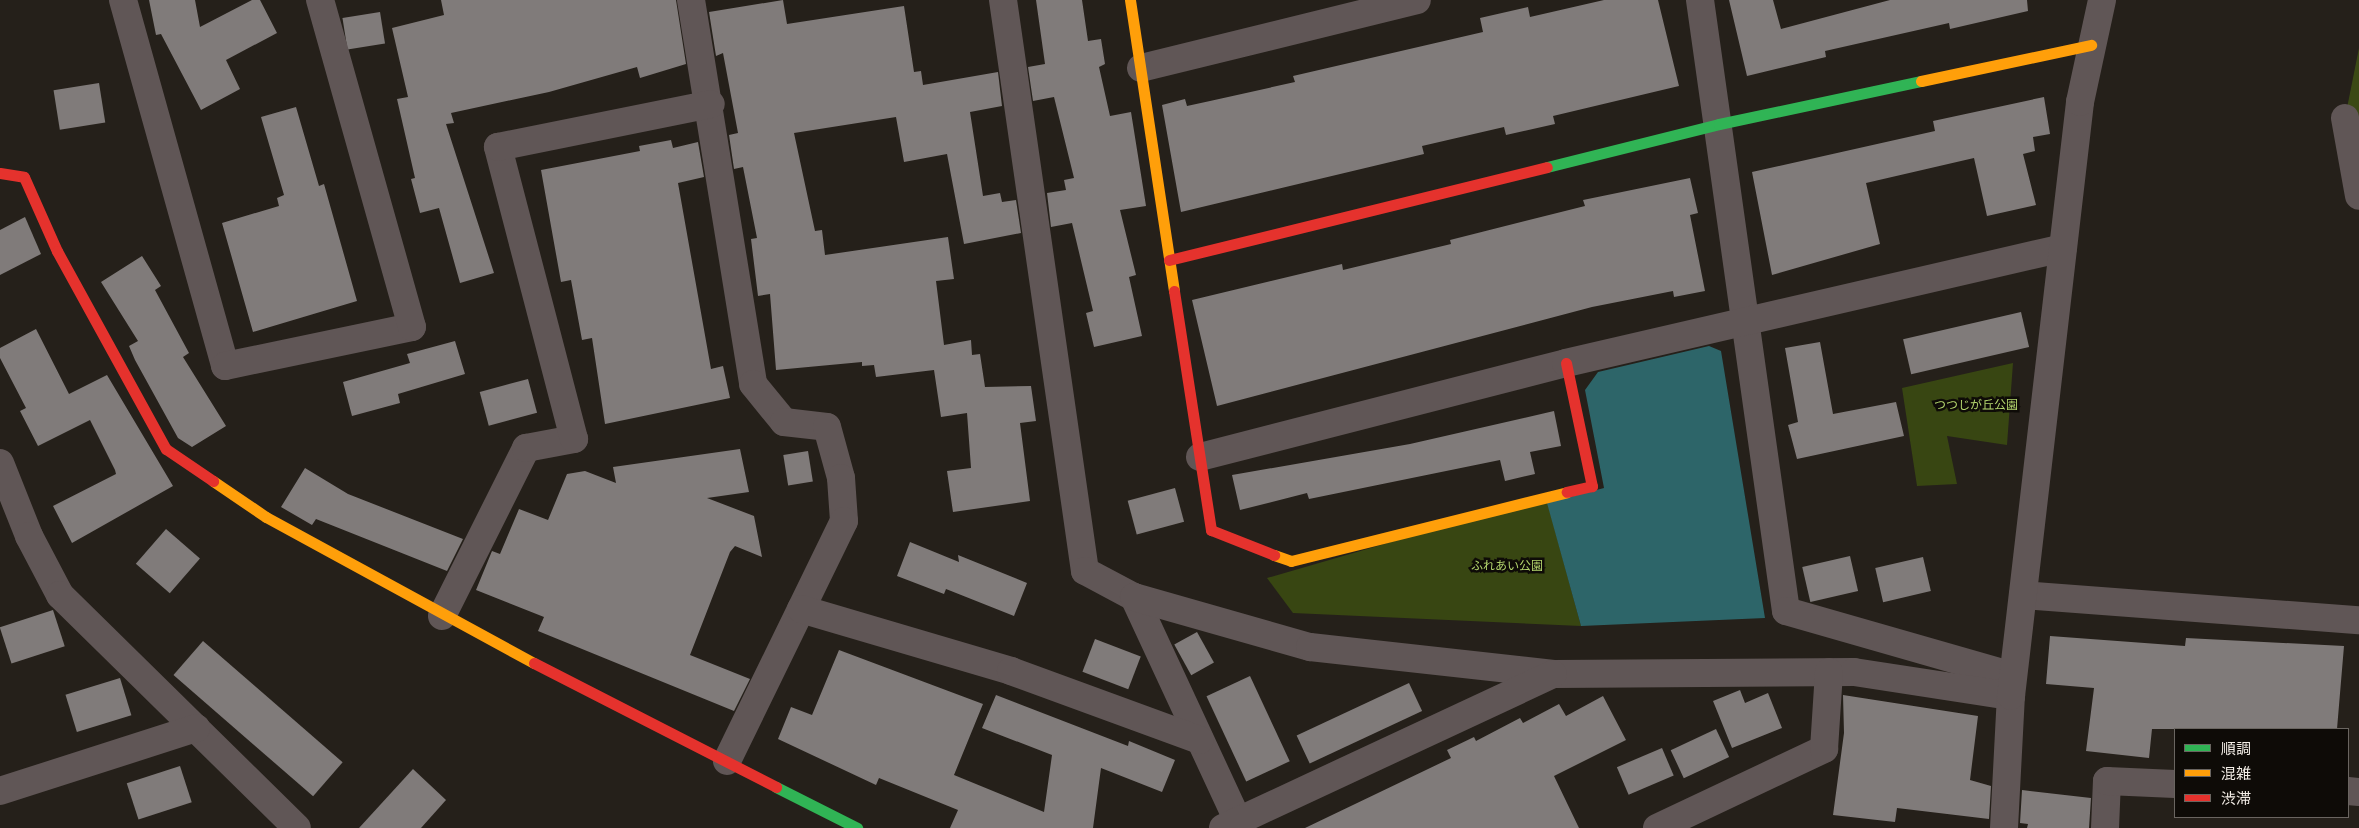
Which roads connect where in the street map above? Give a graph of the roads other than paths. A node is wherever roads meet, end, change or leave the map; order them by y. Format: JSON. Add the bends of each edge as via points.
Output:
{"nodes":[{"id":1,"x":123,"y":0,"type":"edge"},
{"id":2,"x":320,"y":0,"type":"edge"},
{"id":3,"x":691,"y":0,"type":"edge"},
{"id":4,"x":1003,"y":0,"type":"edge"},
{"id":5,"x":1130,"y":0,"type":"edge"},
{"id":6,"x":1417,"y":0,"type":"edge"},
{"id":7,"x":1700,"y":0,"type":"edge"},
{"id":8,"x":2102,"y":0,"type":"edge"},
{"id":9,"x":2091,"y":44,"type":"junction"},
{"id":10,"x":1140,"y":68,"type":"junction"},
{"id":11,"x":711,"y":104,"type":"junction"},
{"id":12,"x":2345,"y":118,"type":"dead end"},
{"id":13,"x":1719,"y":124,"type":"junction"},
{"id":14,"x":0,"y":173,"type":"edge"},
{"id":15,"x":2359,"y":196,"type":"edge"},
{"id":16,"x":2063,"y":248,"type":"junction"},
{"id":17,"x":1170,"y":260,"type":"junction"},
{"id":18,"x":1747,"y":321,"type":"junction"},
{"id":19,"x":1566,"y":363,"type":"junction"},
{"id":20,"x":1200,"y":457,"type":"junction"},
{"id":21,"x":0,"y":463,"type":"edge"},
{"id":22,"x":2023,"y":595,"type":"junction"},
{"id":23,"x":1134,"y":597,"type":"junction"},
{"id":24,"x":801,"y":609,"type":"junction"},
{"id":25,"x":442,"y":616,"type":"junction"},
{"id":26,"x":2359,"y":620,"type":"edge"},
{"id":27,"x":1828,"y":672,"type":"junction"},
{"id":28,"x":1554,"y":674,"type":"junction"},
{"id":29,"x":2012,"y":686,"type":"junction"},
{"id":30,"x":196,"y":728,"type":"junction"},
{"id":31,"x":1200,"y":740,"type":"junction"},
{"id":32,"x":727,"y":761,"type":"junction"},
{"id":33,"x":2174,"y":784,"type":"edge"},
{"id":34,"x":0,"y":791,"type":"edge"},
{"id":35,"x":1234,"y":826,"type":"edge"},
{"id":36,"x":297,"y":828,"type":"edge"},
{"id":37,"x":858,"y":828,"type":"edge"},
{"id":38,"x":1657,"y":828,"type":"edge"},
{"id":39,"x":2004,"y":828,"type":"edge"},
{"id":40,"x":2105,"y":828,"type":"edge"}],
"edges":[{"from":1,"to":2,"type":"street","via":[[225,366],[412,327]]},
{"from":3,"to":11,"type":"street"},
{"from":4,"to":23,"type":"street","via":[[1085,571]]},
{"from":5,"to":10,"type":"street"},
{"from":6,"to":10,"type":"street"},
{"from":7,"to":13,"type":"street"},
{"from":8,"to":9,"type":"street"},
{"from":9,"to":13,"type":"street"},
{"from":9,"to":16,"type":"street","via":[[2080,102]]},
{"from":10,"to":17,"type":"street"},
{"from":11,"to":24,"type":"street","via":[[753,384],[784,422],[827,427],[841,478],[844,521]]},
{"from":11,"to":25,"type":"street","via":[[498,147],[574,438],[526,448]]},
{"from":12,"to":15,"type":"street"},
{"from":13,"to":17,"type":"street"},
{"from":13,"to":18,"type":"street"},
{"from":14,"to":25,"type":"street","via":[[24,176],[57,250],[166,449],[266,517]]},
{"from":16,"to":18,"type":"street"},
{"from":16,"to":22,"type":"street"},
{"from":17,"to":20,"type":"street"},
{"from":18,"to":19,"type":"street"},
{"from":18,"to":29,"type":"street","via":[[1786,612]]},
{"from":19,"to":20,"type":"street"},
{"from":19,"to":20,"type":"street","via":[[1592,486],[1291,561],[1211,530]]},
{"from":21,"to":30,"type":"street","via":[[29,536],[60,595]]},
{"from":22,"to":26,"type":"street"},
{"from":22,"to":29,"type":"street"},
{"from":23,"to":28,"type":"street","via":[[1310,647]]},
{"from":23,"to":31,"type":"street"},
{"from":24,"to":31,"type":"street","via":[[1011,671]]},
{"from":24,"to":32,"type":"street"},
{"from":25,"to":32,"type":"street"},
{"from":27,"to":28,"type":"street"},
{"from":27,"to":29,"type":"street"},
{"from":27,"to":38,"type":"street","via":[[1824,749]]},
{"from":28,"to":35,"type":"street"},
{"from":29,"to":39,"type":"street"},
{"from":30,"to":34,"type":"street"},
{"from":30,"to":36,"type":"street"},
{"from":31,"to":35,"type":"street"},
{"from":32,"to":37,"type":"street"},
{"from":33,"to":40,"type":"street","via":[[2107,781]]}]}
